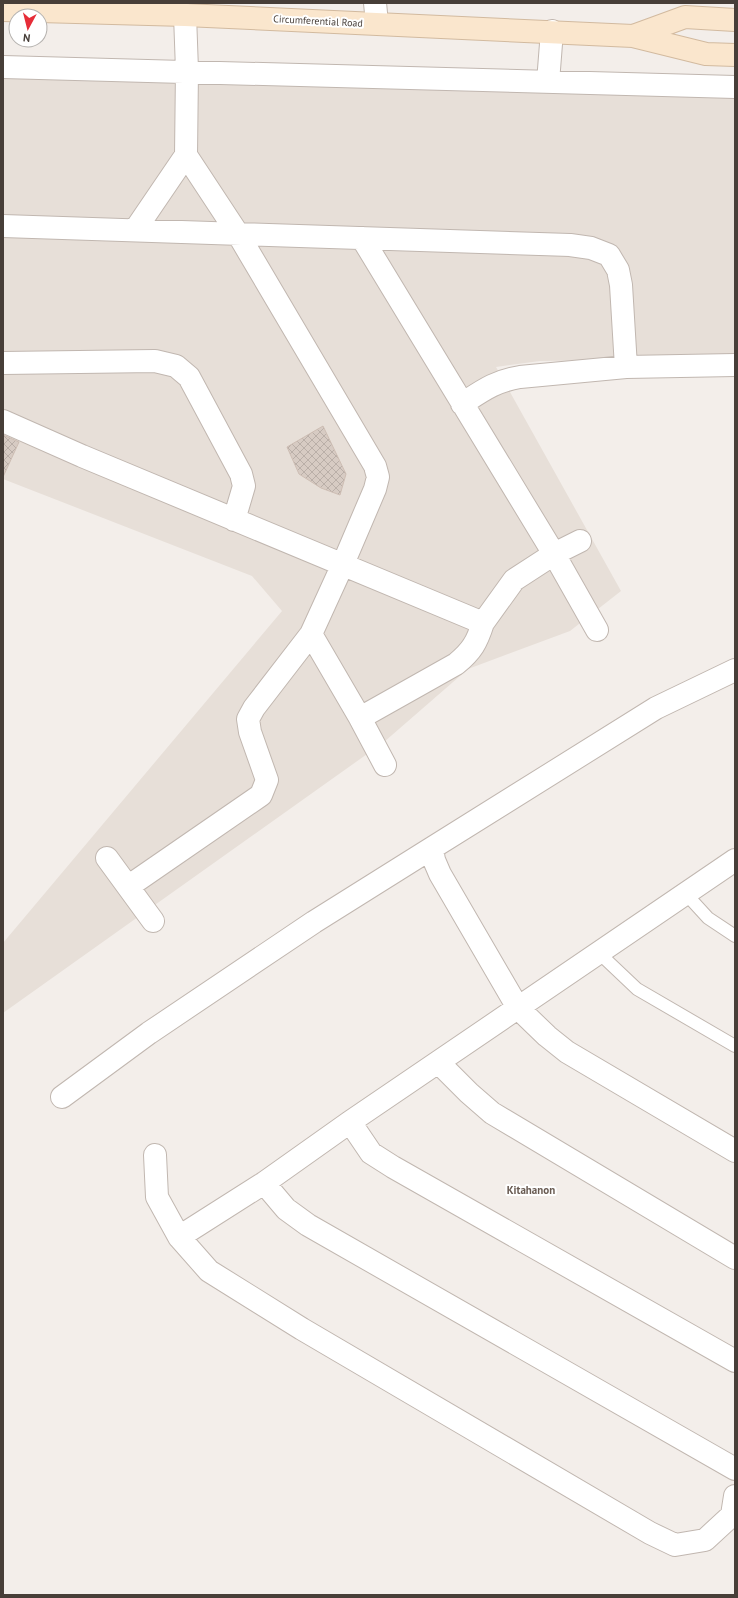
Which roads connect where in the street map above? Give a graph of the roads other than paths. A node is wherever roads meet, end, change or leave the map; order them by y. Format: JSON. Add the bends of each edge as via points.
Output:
{"nodes":[{"id":1,"x":96,"y":8,"type":"edge"},
{"id":2,"x":3,"y":10,"type":"edge"},
{"id":3,"x":376,"y":13,"type":"edge"},
{"id":4,"x":185,"y":14,"type":"junction"},
{"id":5,"x":735,"y":20,"type":"edge"},
{"id":6,"x":552,"y":31,"type":"junction"},
{"id":7,"x":633,"y":36,"type":"junction"},
{"id":8,"x":735,"y":55,"type":"edge"},
{"id":9,"x":187,"y":64,"type":"junction"},
{"id":10,"x":3,"y":67,"type":"edge"},
{"id":11,"x":548,"y":81,"type":"junction"},
{"id":12,"x":735,"y":87,"type":"edge"},
{"id":13,"x":186,"y":155,"type":"junction"},
{"id":14,"x":3,"y":226,"type":"edge"},
{"id":15,"x":135,"y":230,"type":"junction"},
{"id":16,"x":238,"y":234,"type":"junction"},
{"id":17,"x":362,"y":238,"type":"junction"},
{"id":18,"x":3,"y":363,"type":"edge"},
{"id":19,"x":735,"y":365,"type":"edge"},
{"id":20,"x":626,"y":368,"type":"junction"},
{"id":21,"x":462,"y":404,"type":"junction"},
{"id":22,"x":3,"y":421,"type":"edge"},
{"id":23,"x":234,"y":520,"type":"junction"},
{"id":24,"x":580,"y":541,"type":"dead end"},
{"id":25,"x":554,"y":554,"type":"junction"},
{"id":26,"x":343,"y":564,"type":"junction"},
{"id":27,"x":483,"y":623,"type":"junction"},
{"id":28,"x":597,"y":630,"type":"dead end"},
{"id":29,"x":311,"y":634,"type":"junction"},
{"id":30,"x":735,"y":670,"type":"edge"},
{"id":31,"x":360,"y":718,"type":"junction"},
{"id":32,"x":385,"y":765,"type":"dead end"},
{"id":33,"x":432,"y":848,"type":"junction"},
{"id":34,"x":107,"y":858,"type":"dead end"},
{"id":35,"x":735,"y":860,"type":"edge"},
{"id":36,"x":129,"y":886,"type":"junction"},
{"id":37,"x":686,"y":894,"type":"junction"},
{"id":38,"x":153,"y":921,"type":"dead end"},
{"id":39,"x":735,"y":936,"type":"edge"},
{"id":40,"x":599,"y":953,"type":"junction"},
{"id":41,"x":518,"y":1008,"type":"junction"},
{"id":42,"x":735,"y":1046,"type":"edge"},
{"id":43,"x":439,"y":1063,"type":"junction"},
{"id":44,"x":62,"y":1097,"type":"dead end"},
{"id":45,"x":350,"y":1122,"type":"junction"},
{"id":46,"x":735,"y":1151,"type":"edge"},
{"id":47,"x":155,"y":1155,"type":"dead end"},
{"id":48,"x":264,"y":1184,"type":"junction"},
{"id":49,"x":179,"y":1237,"type":"junction"},
{"id":50,"x":735,"y":1258,"type":"edge"},
{"id":51,"x":735,"y":1361,"type":"edge"},
{"id":52,"x":735,"y":1469,"type":"edge"},
{"id":53,"x":734,"y":1509,"type":"edge"}],
"edges":[{"from":1,"to":2,"type":"main road","name":"Circumferential Road"},
{"from":1,"to":4,"type":"main road","name":"Circumferential Road"},
{"from":3,"to":4,"type":"main road","name":"Circumferential Road"},
{"from":3,"to":6,"type":"main road","name":"Circumferential Road"},
{"from":4,"to":9,"type":"street"},
{"from":5,"to":7,"type":"main road","name":"Circumferential Road","via":[[685,17]]},
{"from":6,"to":7,"type":"main road","name":"Circumferential Road"},
{"from":6,"to":11,"type":"street"},
{"from":7,"to":8,"type":"main road","name":"Circumferential Road","via":[[706,54]]},
{"from":9,"to":10,"type":"street"},
{"from":9,"to":11,"type":"street"},
{"from":9,"to":13,"type":"street"},
{"from":11,"to":12,"type":"street"},
{"from":13,"to":15,"type":"street"},
{"from":13,"to":16,"type":"street"},
{"from":14,"to":15,"type":"street"},
{"from":15,"to":16,"type":"street"},
{"from":16,"to":17,"type":"street"},
{"from":16,"to":26,"type":"street","via":[[375,466],[378,477],[375,489]]},
{"from":17,"to":20,"type":"street","via":[[570,246],[591,248],[609,255],[618,270],[621,285]]},
{"from":17,"to":21,"type":"street"},
{"from":18,"to":23,"type":"street","via":[[155,361],[176,366],[189,377],[241,474],[244,486]]},
{"from":19,"to":20,"type":"street"},
{"from":20,"to":21,"type":"street","via":[[504,380]]},
{"from":21,"to":25,"type":"street"},
{"from":22,"to":23,"type":"street"},
{"from":23,"to":26,"type":"street"},
{"from":24,"to":25,"type":"street"},
{"from":25,"to":27,"type":"street","via":[[514,580]]},
{"from":25,"to":28,"type":"street"},
{"from":26,"to":27,"type":"street"},
{"from":26,"to":29,"type":"street"},
{"from":27,"to":31,"type":"street","via":[[477,642],[456,664]]},
{"from":29,"to":31,"type":"street"},
{"from":29,"to":36,"type":"street","via":[[248,719],[267,780],[261,795]]},
{"from":30,"to":33,"type":"street","via":[[656,708]]},
{"from":31,"to":32,"type":"street"},
{"from":33,"to":41,"type":"street","via":[[440,874]]},
{"from":33,"to":44,"type":"street","via":[[308,926],[149,1033]]},
{"from":34,"to":36,"type":"street"},
{"from":35,"to":37,"type":"street"},
{"from":36,"to":38,"type":"street"},
{"from":37,"to":39,"type":"lane","via":[[708,918]]},
{"from":37,"to":40,"type":"street"},
{"from":40,"to":41,"type":"street"},
{"from":40,"to":42,"type":"lane","via":[[636,990]]},
{"from":41,"to":43,"type":"street"},
{"from":41,"to":46,"type":"street","via":[[568,1052]]},
{"from":43,"to":45,"type":"street"},
{"from":43,"to":50,"type":"street","via":[[492,1113]]},
{"from":45,"to":48,"type":"street"},
{"from":45,"to":51,"type":"street","via":[[371,1153],[393,1167]]},
{"from":47,"to":49,"type":"street","via":[[157,1196]]},
{"from":48,"to":49,"type":"street"},
{"from":48,"to":52,"type":"street","via":[[286,1209],[308,1225]]},
{"from":49,"to":53,"type":"street","via":[[209,1271],[253,1299],[650,1533],[675,1545],[705,1540]]}]}
